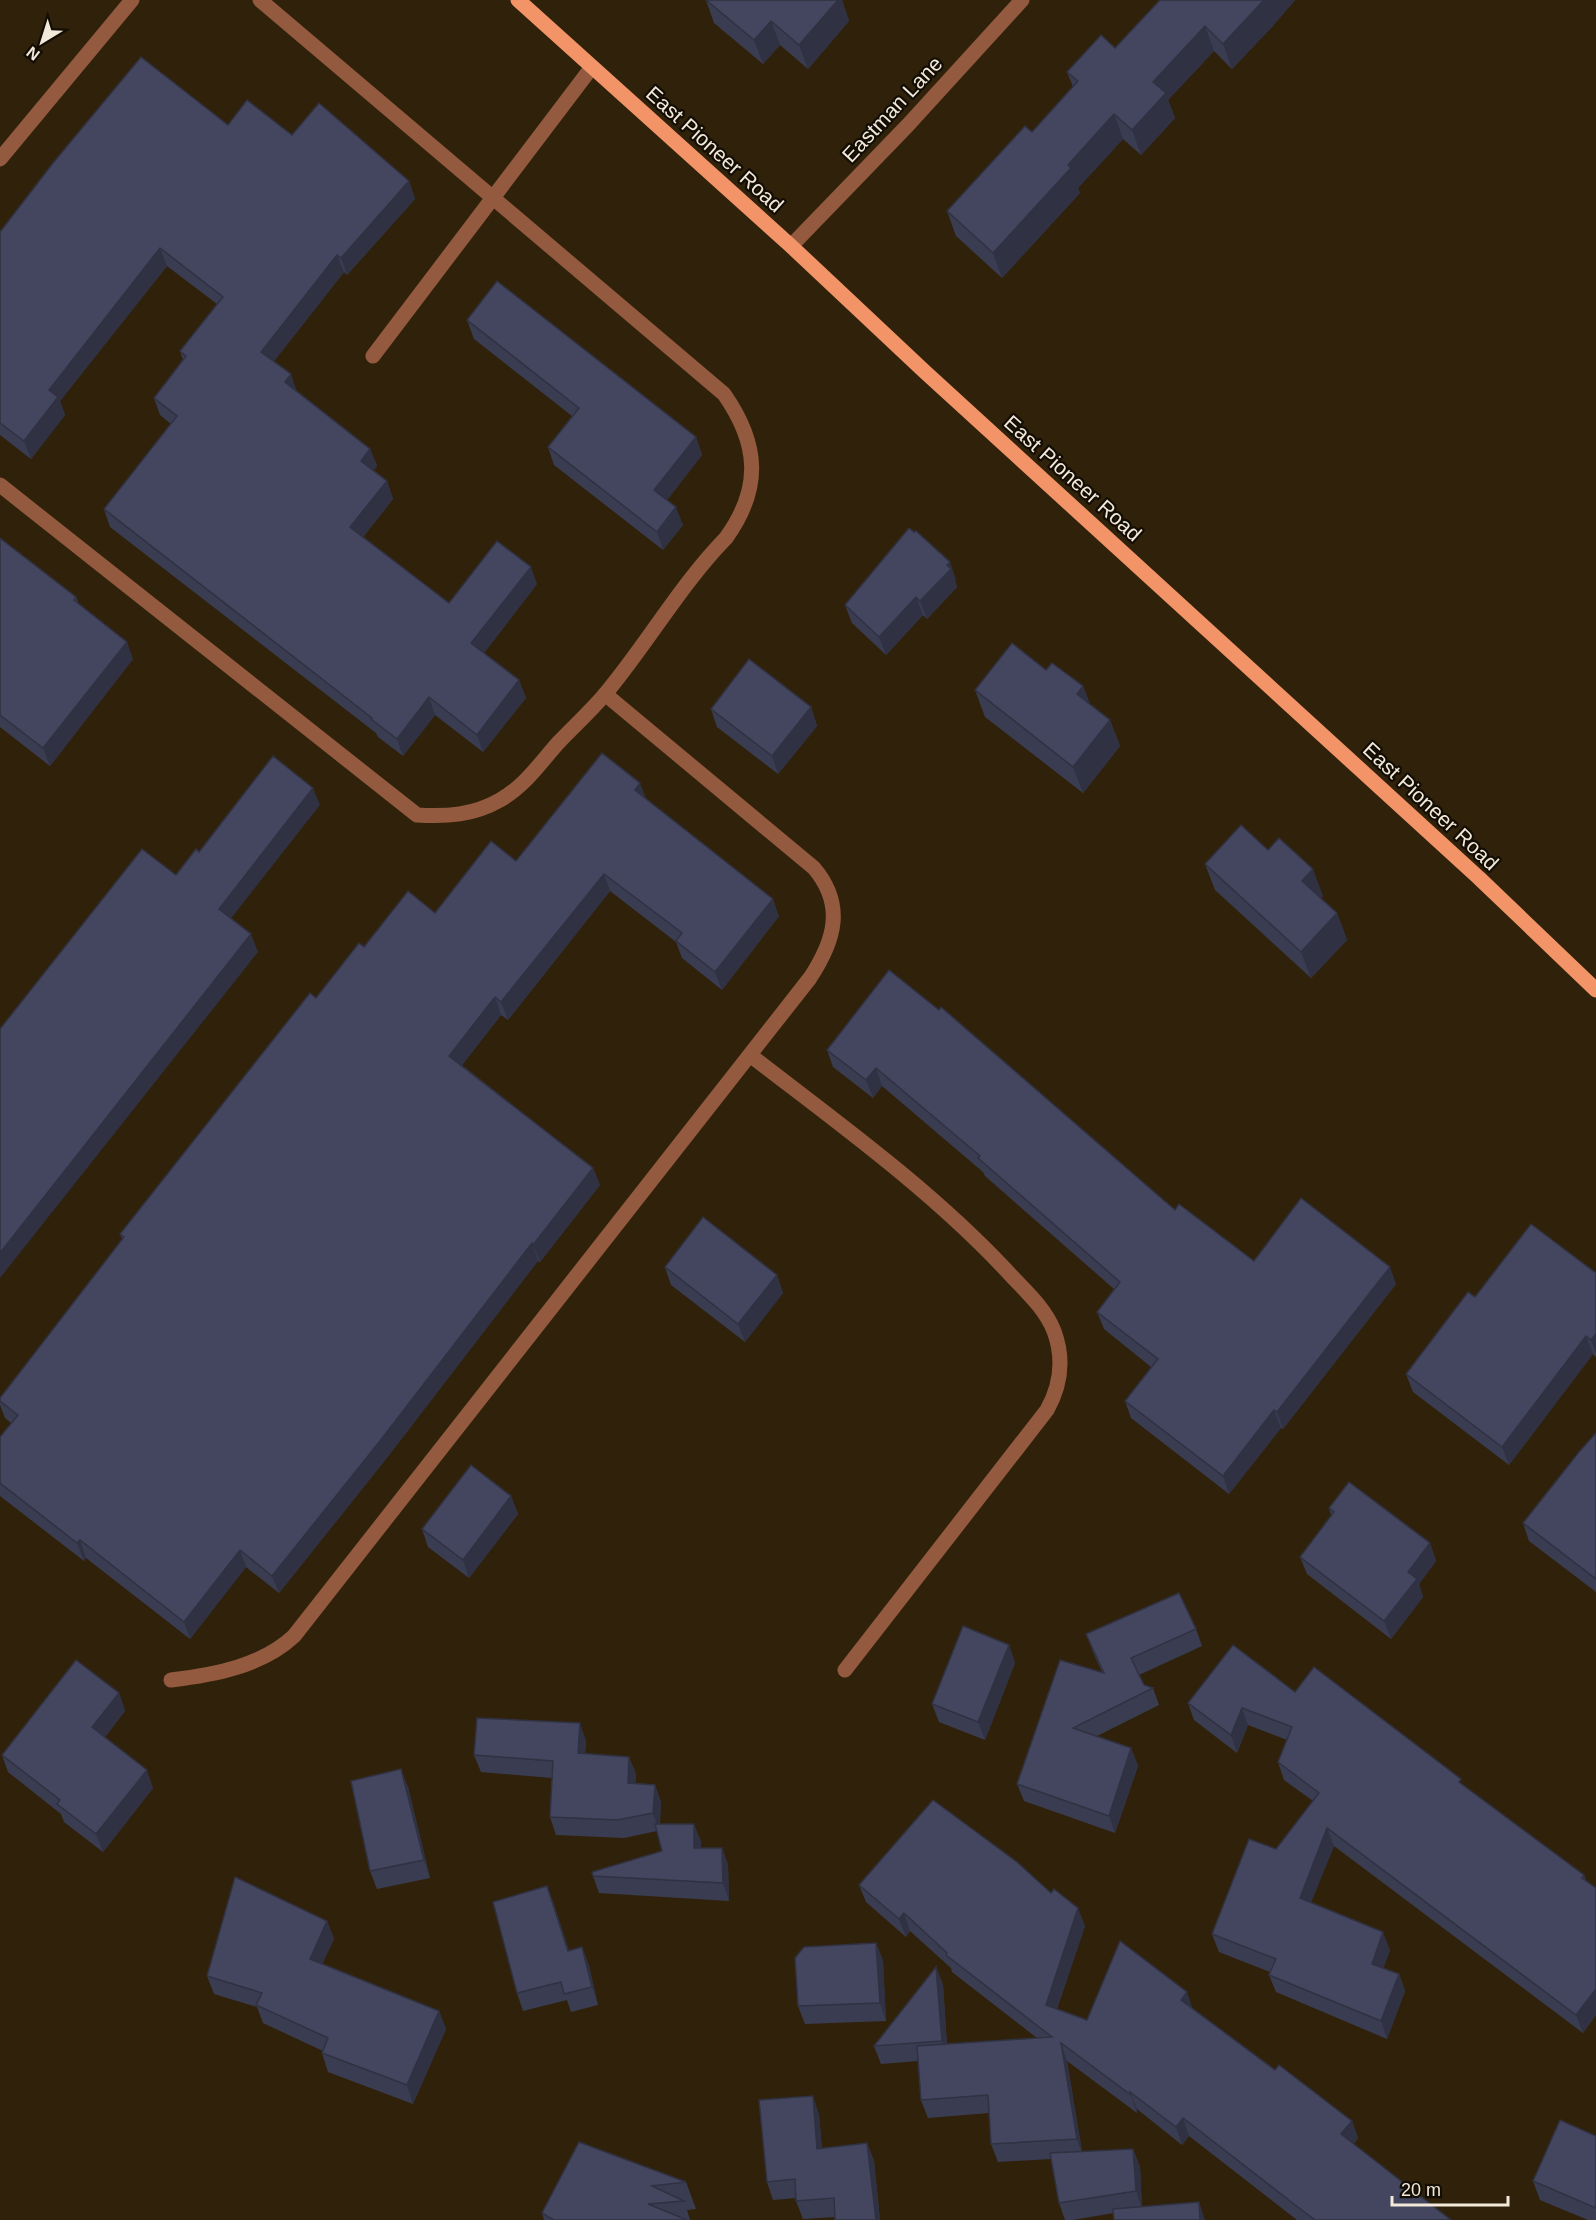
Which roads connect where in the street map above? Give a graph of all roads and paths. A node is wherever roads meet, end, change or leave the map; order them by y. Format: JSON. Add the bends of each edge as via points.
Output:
{"nodes":[{"id":1,"x":132,"y":0,"type":"edge"},
{"id":2,"x":260,"y":0,"type":"edge"},
{"id":3,"x":518,"y":0,"type":"edge"},
{"id":4,"x":1022,"y":0,"type":"edge"},
{"id":5,"x":592,"y":67,"type":"junction"},
{"id":6,"x":0,"y":159,"type":"edge"},
{"id":7,"x":493,"y":198,"type":"junction"},
{"id":8,"x":791,"y":246,"type":"junction"},
{"id":9,"x":373,"y":356,"type":"dead end"},
{"id":10,"x":0,"y":485,"type":"edge"},
{"id":11,"x":605,"y":694,"type":"junction"},
{"id":12,"x":1596,"y":990,"type":"edge"},
{"id":13,"x":750,"y":1055,"type":"junction"},
{"id":14,"x":845,"y":1670,"type":"dead end"},
{"id":15,"x":171,"y":1680,"type":"dead end"}],
"edges":[{"from":1,"to":6,"type":"street"},
{"from":2,"to":7,"type":"street"},
{"from":3,"to":5,"type":"main road","name":"East Pioneer Road"},
{"from":4,"to":8,"type":"street","name":"Eastman Lane"},
{"from":5,"to":7,"type":"street"},
{"from":5,"to":8,"type":"main road","name":"East Pioneer Road"},
{"from":7,"to":9,"type":"street"},
{"from":7,"to":11,"type":"street","via":[[715,386],[738,414],[750,448],[750,484],[739,518]]},
{"from":8,"to":12,"type":"main road","name":"East Pioneer Road"},
{"from":10,"to":11,"type":"street","via":[[417,815],[467,814],[510,794]]},
{"from":11,"to":13,"type":"street","via":[[814,868],[828,888],[834,923],[823,957]]},
{"from":13,"to":14,"type":"street","via":[[902,1174],[992,1255],[1041,1308],[1053,1329],[1059,1352],[1057,1388],[1047,1410]]},
{"from":13,"to":15,"type":"street","via":[[294,1636],[276,1651],[254,1661],[220,1672]]}]}
